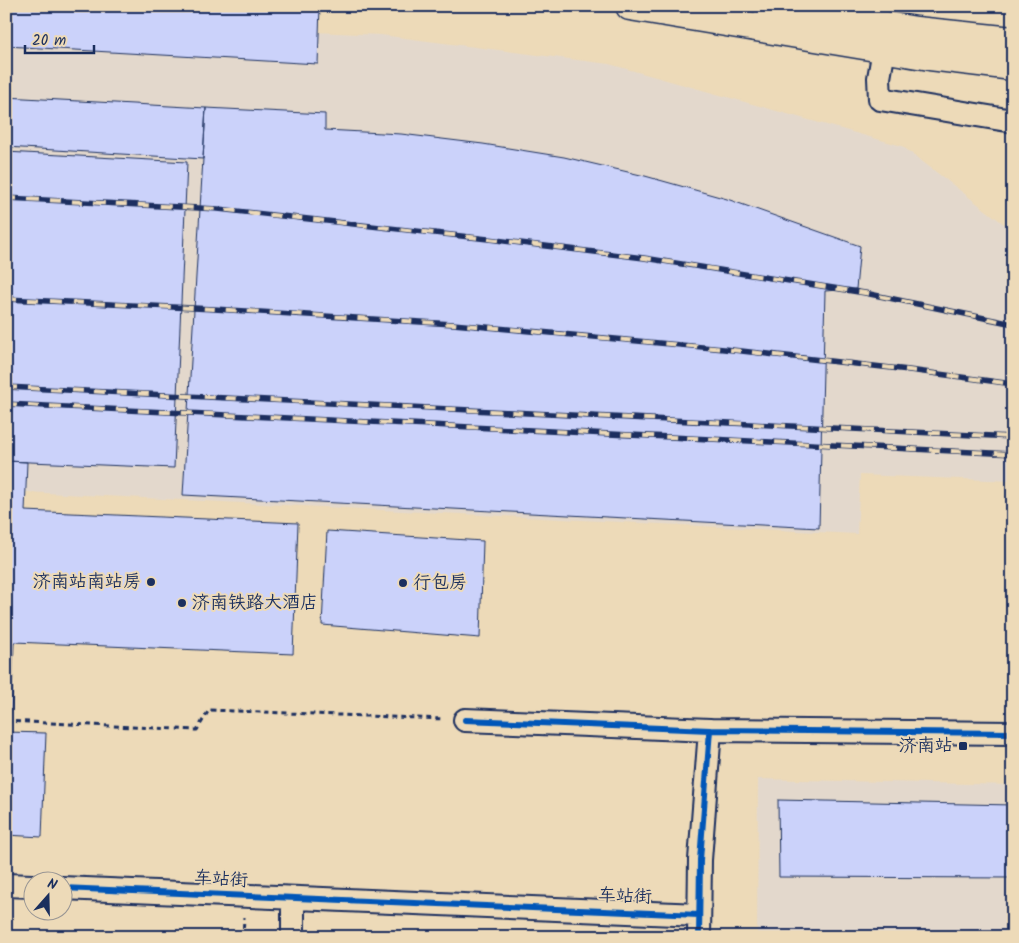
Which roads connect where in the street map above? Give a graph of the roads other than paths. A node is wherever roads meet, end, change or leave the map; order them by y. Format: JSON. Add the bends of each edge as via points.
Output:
{"nodes":[{"id":1,"x":630,"y":6,"type":"edge"},
{"id":2,"x":767,"y":6,"type":"edge"},
{"id":3,"x":1013,"y":41,"type":"edge"},
{"id":4,"x":884,"y":48,"type":"junction"},
{"id":5,"x":1013,"y":66,"type":"edge"},
{"id":6,"x":1013,"y":121,"type":"edge"},
{"id":7,"x":465,"y":720,"type":"road end"},
{"id":8,"x":710,"y":730,"type":"junction"},
{"id":9,"x":1013,"y":733,"type":"edge"},
{"id":10,"x":6,"y":885,"type":"edge"},
{"id":11,"x":22,"y":886,"type":"edge"},
{"id":12,"x":72,"y":888,"type":"edge"},
{"id":13,"x":293,"y":898,"type":"junction"},
{"id":14,"x":699,"y":926,"type":"edge"},
{"id":15,"x":293,"y":937,"type":"edge"}],
"edges":[{"from":1,"to":4,"type":"main road"},
{"from":2,"to":3,"type":"main road","via":[[916,30]]},
{"from":4,"to":5,"type":"main road"},
{"from":4,"to":6,"type":"street","via":[[880,99]]},
{"from":7,"to":8,"type":"street"},
{"from":8,"to":9,"type":"street"},
{"from":8,"to":14,"type":"street","name":"车站街","via":[[700,860]]},
{"from":10,"to":11,"type":"street"},
{"from":12,"to":13,"type":"street","name":"车站街"},
{"from":13,"to":14,"type":"street","name":"车站街"},
{"from":13,"to":15,"type":"street"}]}
